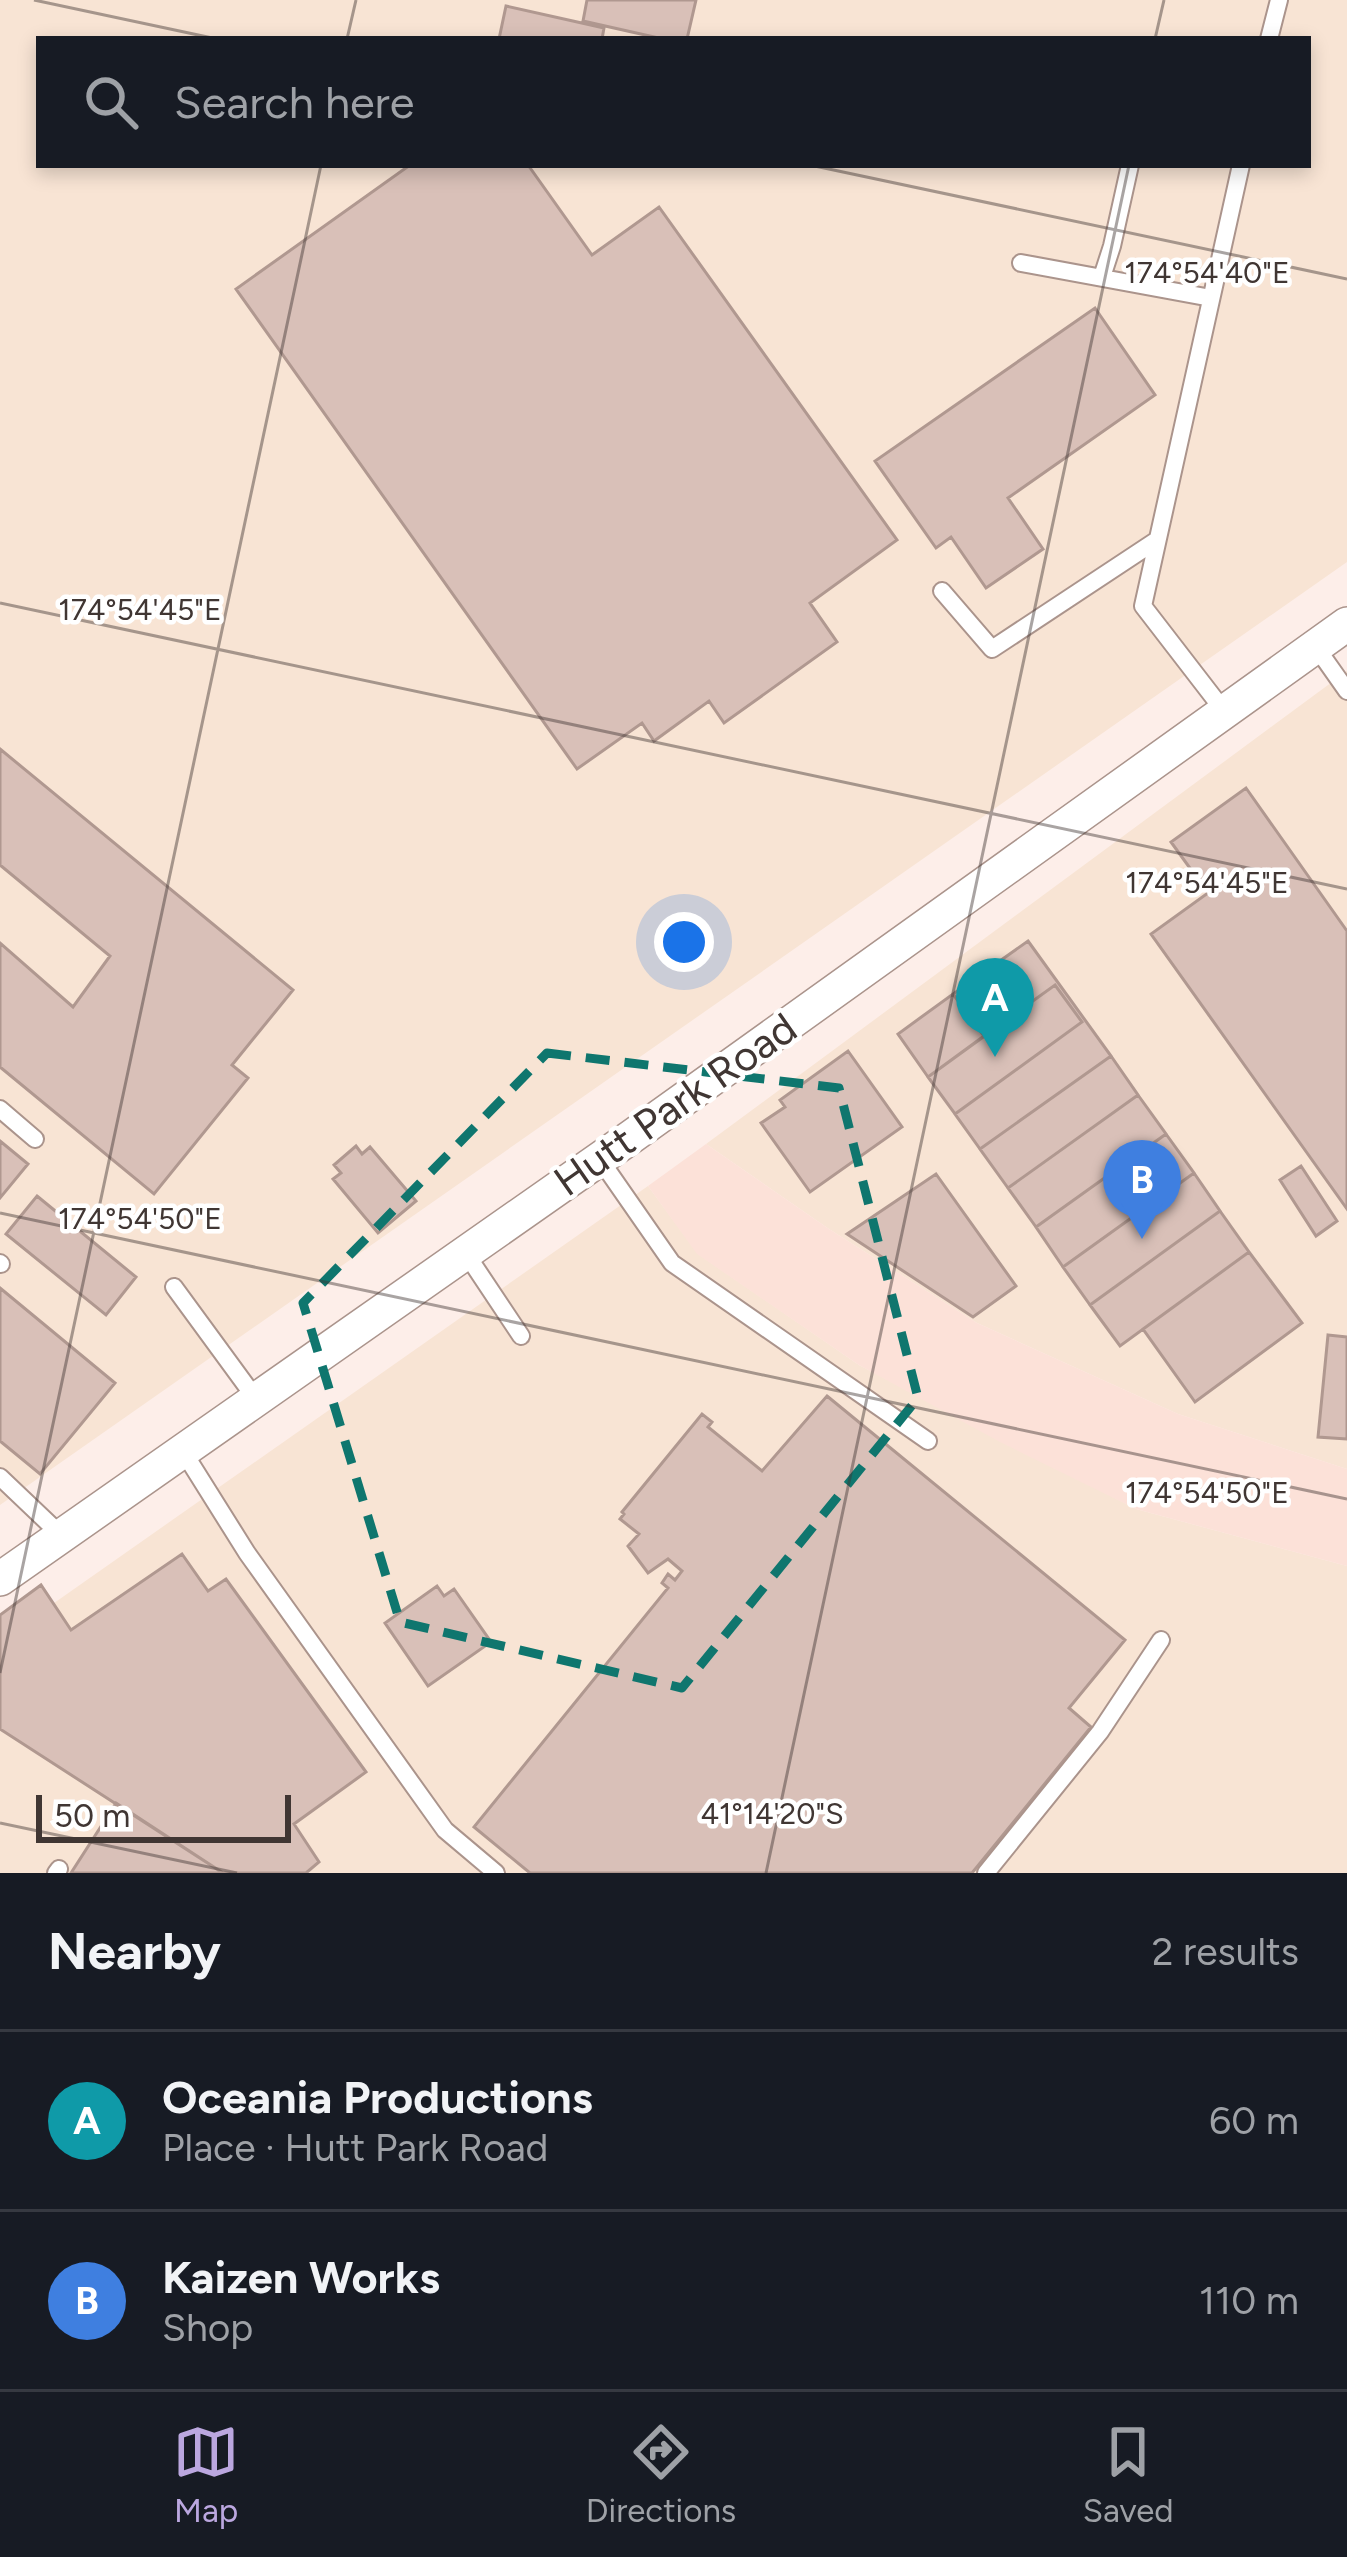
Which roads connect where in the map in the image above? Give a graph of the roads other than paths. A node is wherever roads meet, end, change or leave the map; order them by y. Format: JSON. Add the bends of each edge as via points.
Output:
{"nodes":[{"id":1,"x":1279,"y":0,"type":"edge"},
{"id":2,"x":1270,"y":36,"type":"edge"},
{"id":3,"x":1129,"y":168,"type":"edge"},
{"id":4,"x":1240,"y":168,"type":"edge"},
{"id":5,"x":1021,"y":262,"type":"dead end"},
{"id":6,"x":1102,"y":277,"type":"junction"},
{"id":7,"x":1211,"y":298,"type":"junction"},
{"id":8,"x":1157,"y":540,"type":"junction"},
{"id":9,"x":942,"y":591,"type":"dead end"},
{"id":10,"x":1347,"y":624,"type":"edge"},
{"id":11,"x":1316,"y":646,"type":"junction"},
{"id":12,"x":1347,"y":691,"type":"edge"},
{"id":13,"x":1223,"y":711,"type":"junction"},
{"id":14,"x":0,"y":1109,"type":"edge"},
{"id":15,"x":35,"y":1139,"type":"dead end"},
{"id":16,"x":598,"y":1158,"type":"junction"},
{"id":17,"x":465,"y":1252,"type":"junction"},
{"id":18,"x":174,"y":1287,"type":"dead end"},
{"id":19,"x":520,"y":1336,"type":"dead end"},
{"id":20,"x":256,"y":1399,"type":"junction"},
{"id":21,"x":928,"y":1441,"type":"dead end"},
{"id":22,"x":183,"y":1450,"type":"junction"},
{"id":23,"x":0,"y":1477,"type":"edge"},
{"id":24,"x":62,"y":1536,"type":"junction"},
{"id":25,"x":0,"y":1579,"type":"edge"},
{"id":26,"x":1161,"y":1640,"type":"dead end"},
{"id":27,"x":496,"y":1873,"type":"edge"},
{"id":28,"x":986,"y":1873,"type":"edge"}],
"edges":[{"from":1,"to":2,"type":"lane"},
{"from":3,"to":6,"type":"lane"},
{"from":4,"to":7,"type":"lane"},
{"from":5,"to":6,"type":"lane"},
{"from":6,"to":7,"type":"lane"},
{"from":7,"to":8,"type":"lane"},
{"from":8,"to":9,"type":"lane","via":[[992,649]]},
{"from":8,"to":13,"type":"lane","via":[[1143,605]]},
{"from":10,"to":11,"type":"street","name":"Hutt Park Road"},
{"from":11,"to":12,"type":"lane"},
{"from":11,"to":13,"type":"street","name":"Hutt Park Road"},
{"from":13,"to":16,"type":"street","name":"Hutt Park Road"},
{"from":14,"to":15,"type":"lane"},
{"from":16,"to":17,"type":"street","name":"Hutt Park Road"},
{"from":16,"to":21,"type":"lane","via":[[672,1263]]},
{"from":17,"to":19,"type":"lane"},
{"from":17,"to":20,"type":"street","name":"Hutt Park Road"},
{"from":18,"to":20,"type":"lane"},
{"from":20,"to":22,"type":"street","name":"Hutt Park Road"},
{"from":22,"to":24,"type":"street","name":"Hutt Park Road"},
{"from":22,"to":27,"type":"lane","via":[[445,1830]]},
{"from":23,"to":24,"type":"lane"},
{"from":24,"to":25,"type":"street","name":"Hutt Park Road"},
{"from":26,"to":28,"type":"lane","via":[[1100,1732]]}]}
